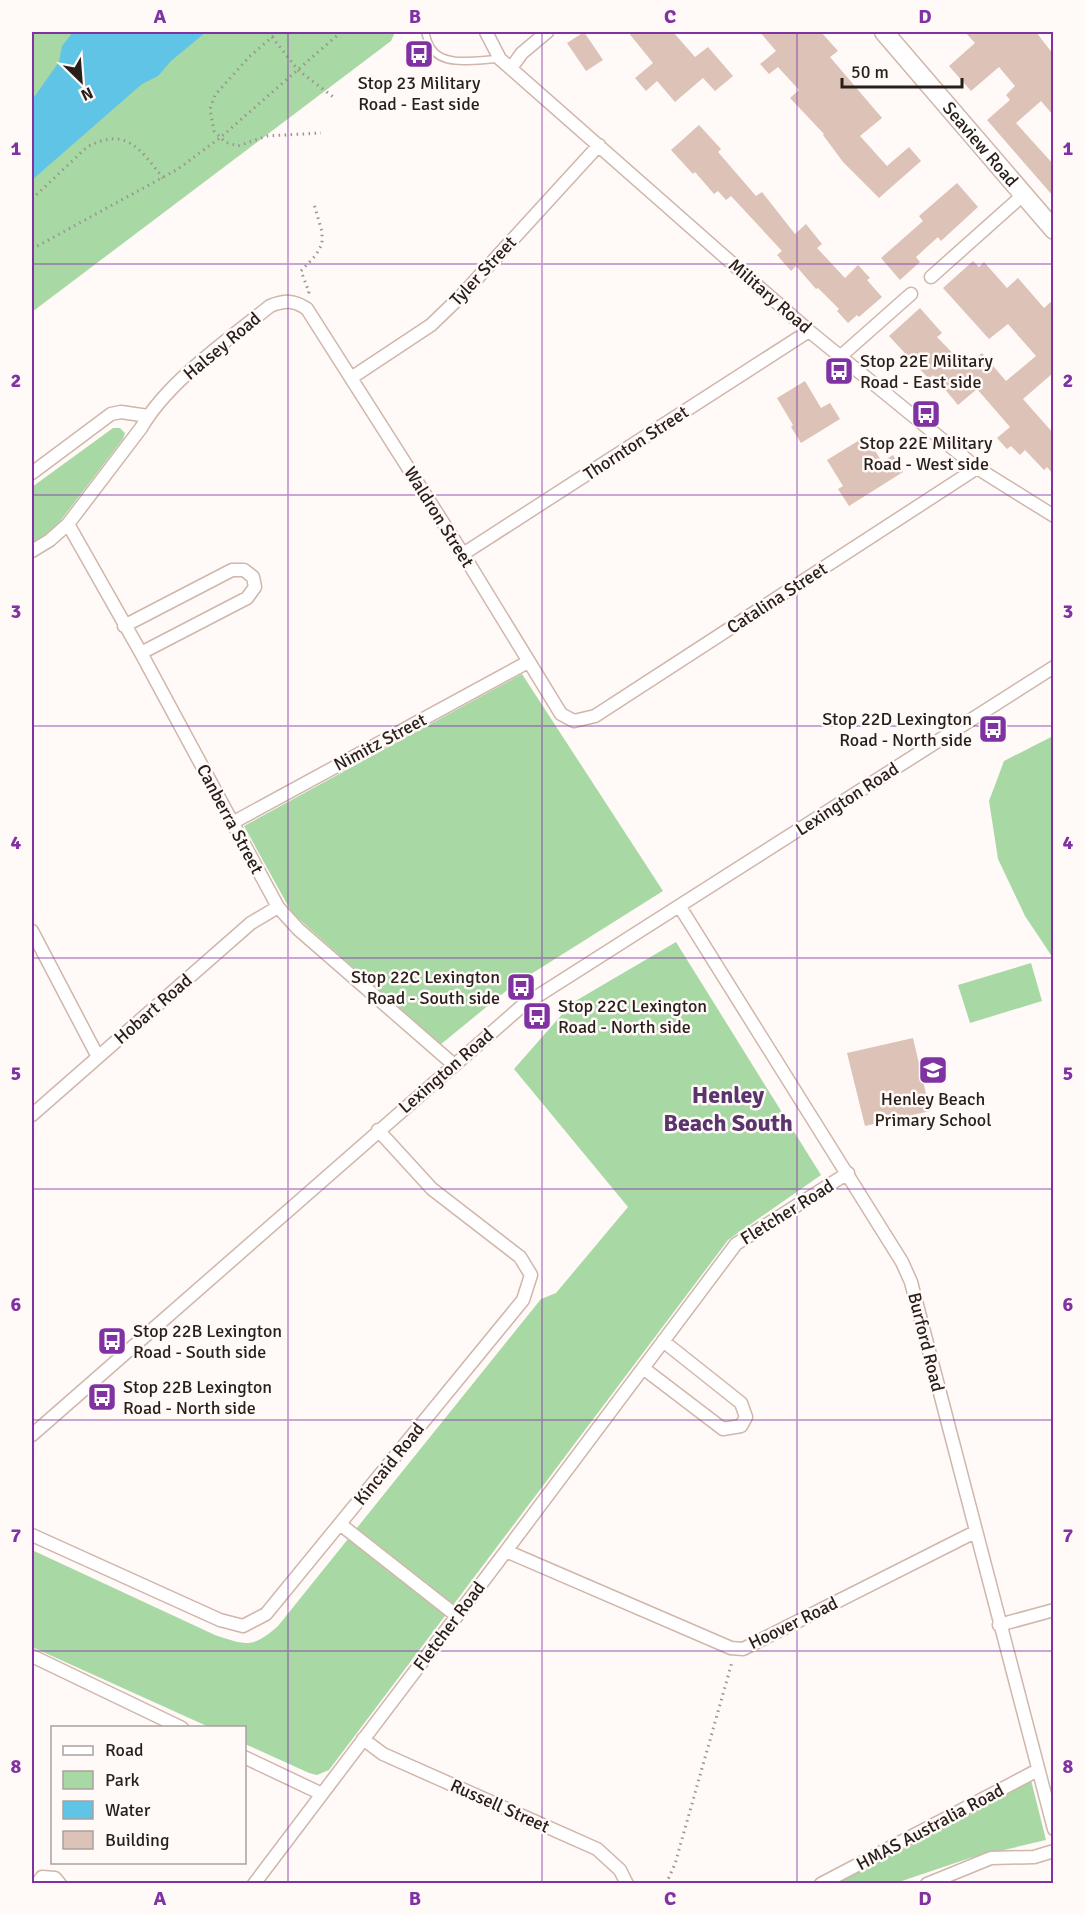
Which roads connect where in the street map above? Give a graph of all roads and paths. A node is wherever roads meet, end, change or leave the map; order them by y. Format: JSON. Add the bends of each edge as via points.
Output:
{"nodes":[{"id":1,"x":278,"y":32,"type":"edge"},
{"id":2,"x":342,"y":32,"type":"edge"},
{"id":3,"x":425,"y":32,"type":"edge"},
{"id":4,"x":486,"y":32,"type":"edge"},
{"id":5,"x":547,"y":32,"type":"edge"},
{"id":6,"x":884,"y":32,"type":"edge"},
{"id":7,"x":272,"y":37,"type":"junction"},
{"id":8,"x":500,"y":59,"type":"junction"},
{"id":9,"x":510,"y":68,"type":"junction"},
{"id":10,"x":298,"y":70,"type":"junction"},
{"id":11,"x":336,"y":99,"type":"dead end"},
{"id":12,"x":321,"y":133,"type":"dead end"},
{"id":13,"x":220,"y":137,"type":"junction"},
{"id":14,"x":599,"y":145,"type":"junction"},
{"id":15,"x":163,"y":178,"type":"junction"},
{"id":16,"x":1023,"y":195,"type":"junction"},
{"id":17,"x":32,"y":199,"type":"edge"},
{"id":18,"x":314,"y":204,"type":"dead end"},
{"id":19,"x":1053,"y":230,"type":"edge"},
{"id":20,"x":32,"y":249,"type":"edge"},
{"id":21,"x":931,"y":277,"type":"dead end"},
{"id":22,"x":911,"y":294,"type":"dead end"},
{"id":23,"x":304,"y":307,"type":"junction"},
{"id":24,"x":809,"y":331,"type":"junction"},
{"id":25,"x":843,"y":357,"type":"junction"},
{"id":26,"x":351,"y":378,"type":"junction"},
{"id":27,"x":148,"y":416,"type":"junction"},
{"id":28,"x":977,"y":468,"type":"junction"},
{"id":29,"x":32,"y":473,"type":"edge"},
{"id":30,"x":1053,"y":516,"type":"edge"},
{"id":31,"x":68,"y":524,"type":"junction"},
{"id":32,"x":32,"y":551,"type":"edge"},
{"id":33,"x":464,"y":554,"type":"junction"},
{"id":34,"x":124,"y":626,"type":"junction"},
{"id":35,"x":141,"y":653,"type":"junction"},
{"id":36,"x":528,"y":662,"type":"junction"},
{"id":37,"x":1053,"y":667,"type":"edge"},
{"id":38,"x":574,"y":721,"type":"joint"},
{"id":39,"x":232,"y":823,"type":"junction"},
{"id":40,"x":278,"y":907,"type":"junction"},
{"id":41,"x":680,"y":907,"type":"junction"},
{"id":42,"x":32,"y":931,"type":"edge"},
{"id":43,"x":98,"y":1057,"type":"junction"},
{"id":44,"x":453,"y":1064,"type":"junction"},
{"id":45,"x":32,"y":1115,"type":"edge"},
{"id":46,"x":378,"y":1130,"type":"junction"},
{"id":47,"x":848,"y":1173,"type":"junction"},
{"id":48,"x":663,"y":1341,"type":"junction"},
{"id":49,"x":643,"y":1368,"type":"junction"},
{"id":50,"x":32,"y":1435,"type":"edge"},
{"id":51,"x":340,"y":1524,"type":"junction"},
{"id":52,"x":975,"y":1532,"type":"junction"},
{"id":53,"x":32,"y":1535,"type":"edge"},
{"id":54,"x":506,"y":1551,"type":"junction"},
{"id":55,"x":1053,"y":1610,"type":"edge"},
{"id":56,"x":457,"y":1616,"type":"junction"},
{"id":57,"x":999,"y":1625,"type":"junction"},
{"id":58,"x":736,"y":1648,"type":"junction"},
{"id":59,"x":32,"y":1656,"type":"edge"},
{"id":60,"x":178,"y":1726,"type":"edge"},
{"id":61,"x":363,"y":1739,"type":"junction"},
{"id":62,"x":246,"y":1758,"type":"edge"},
{"id":63,"x":1038,"y":1770,"type":"junction"},
{"id":64,"x":322,"y":1794,"type":"junction"},
{"id":65,"x":1053,"y":1829,"type":"edge"},
{"id":66,"x":1053,"y":1851,"type":"edge"},
{"id":67,"x":37,"y":1884,"type":"edge"},
{"id":68,"x":60,"y":1884,"type":"edge"},
{"id":69,"x":254,"y":1884,"type":"edge"},
{"id":70,"x":627,"y":1884,"type":"edge"},
{"id":71,"x":666,"y":1884,"type":"edge"},
{"id":72,"x":821,"y":1884,"type":"edge"},
{"id":73,"x":927,"y":1884,"type":"edge"}],
"edges":[{"from":1,"to":7,"type":"path"},
{"from":2,"to":10,"type":"path"},
{"from":3,"to":8,"type":"lane","via":[[432,50],[440,57],[453,61]]},
{"from":4,"to":8,"type":"street","name":"Military Road"},
{"from":5,"to":9,"type":"street"},
{"from":6,"to":16,"type":"main road","name":"Seaview Road"},
{"from":7,"to":10,"type":"path"},
{"from":7,"to":13,"type":"path","via":[[249,57],[212,101],[210,118]]},
{"from":8,"to":9,"type":"street","name":"Military Road"},
{"from":9,"to":14,"type":"street","name":"Military Road"},
{"from":10,"to":11,"type":"path"},
{"from":10,"to":13,"type":"path"},
{"from":12,"to":13,"type":"path","via":[[267,136],[238,146]]},
{"from":13,"to":15,"type":"path"},
{"from":14,"to":24,"type":"street","name":"Military Road"},
{"from":14,"to":26,"type":"street","name":"Tyler Street","via":[[431,325]]},
{"from":15,"to":17,"type":"path","via":[[138,147],[110,138],[87,147]]},
{"from":15,"to":20,"type":"path"},
{"from":16,"to":19,"type":"main road","name":"Seaview Road"},
{"from":16,"to":21,"type":"street"},
{"from":18,"to":23,"type":"path","via":[[322,238],[320,249],[301,271],[309,292]]},
{"from":22,"to":25,"type":"street"},
{"from":23,"to":26,"type":"street","name":"Waldron Street"},
{"from":23,"to":27,"type":"street","name":"Halsey Road","via":[[286,301],[270,306],[187,374]]},
{"from":24,"to":25,"type":"street","name":"Military Road"},
{"from":24,"to":33,"type":"street","name":"Thornton Street"},
{"from":25,"to":28,"type":"street","name":"Military Road"},
{"from":26,"to":33,"type":"street","name":"Waldron Street"},
{"from":27,"to":29,"type":"street","via":[[111,414]]},
{"from":27,"to":31,"type":"street","name":"Halsey Road"},
{"from":28,"to":30,"type":"street","name":"Military Road"},
{"from":28,"to":38,"type":"street","name":"Catalina Street","via":[[595,716]]},
{"from":31,"to":32,"type":"street","name":"Halsey Road"},
{"from":31,"to":34,"type":"street","name":"Canberra Street"},
{"from":33,"to":36,"type":"street","name":"Waldron Street"},
{"from":34,"to":35,"type":"street","name":"Canberra Street"},
{"from":34,"to":35,"type":"street","via":[[232,570],[244,570],[253,577],[255,587],[247,597]]},
{"from":35,"to":39,"type":"street","name":"Canberra Street"},
{"from":36,"to":38,"type":"street","name":"Waldron Street","via":[[561,714]]},
{"from":36,"to":39,"type":"street","name":"Nimitz Street"},
{"from":37,"to":41,"type":"street","name":"Lexington Road"},
{"from":39,"to":40,"type":"street","name":"Canberra Street"},
{"from":40,"to":43,"type":"street","name":"Hobart Road","via":[[251,923]]},
{"from":40,"to":44,"type":"street","name":"Canberra Street"},
{"from":41,"to":44,"type":"street","name":"Lexington Road","via":[[522,1006]]},
{"from":41,"to":47,"type":"street","name":"Burford Road"},
{"from":42,"to":43,"type":"street"},
{"from":43,"to":45,"type":"street","name":"Hobart Road"},
{"from":44,"to":46,"type":"street","name":"Lexington Road"},
{"from":46,"to":50,"type":"street","name":"Lexington Road"},
{"from":46,"to":51,"type":"street","name":"Kincaid Road","via":[[432,1189],[520,1257],[531,1275],[523,1300]]},
{"from":47,"to":48,"type":"street","name":"Fletcher Road","via":[[735,1244]]},
{"from":47,"to":52,"type":"street","name":"Burford Road","via":[[910,1282]]},
{"from":48,"to":49,"type":"street","name":"Fletcher Road"},
{"from":48,"to":49,"type":"street","via":[[741,1403],[746,1417],[741,1426],[723,1429]]},
{"from":49,"to":54,"type":"street","name":"Fletcher Road"},
{"from":51,"to":53,"type":"street","name":"Kincaid Road","via":[[266,1614],[243,1626],[220,1620]]},
{"from":51,"to":56,"type":"street"},
{"from":52,"to":57,"type":"street","name":"Burford Road"},
{"from":52,"to":58,"type":"street","name":"Hoover Road","via":[[743,1649]]},
{"from":54,"to":56,"type":"street","name":"Fletcher Road"},
{"from":54,"to":58,"type":"street","name":"Hoover Road"},
{"from":55,"to":57,"type":"street"},
{"from":56,"to":61,"type":"street","name":"Fletcher Road"},
{"from":57,"to":63,"type":"street","name":"Burford Road"},
{"from":58,"to":71,"type":"path"},
{"from":59,"to":60,"type":"street"},
{"from":61,"to":64,"type":"street","name":"Fletcher Road"},
{"from":61,"to":70,"type":"street","name":"Russell Street","via":[[383,1754],[597,1850],[620,1870]]},
{"from":62,"to":64,"type":"street"},
{"from":63,"to":65,"type":"street","name":"Burford Road"},
{"from":63,"to":72,"type":"street","name":"HMAS Australia Road"},
{"from":64,"to":69,"type":"street","name":"Fletcher Road"},
{"from":66,"to":73,"type":"street","via":[[1034,1857],[991,1858]]},
{"from":67,"to":68,"type":"street","via":[[42,1877],[54,1878]]}]}
